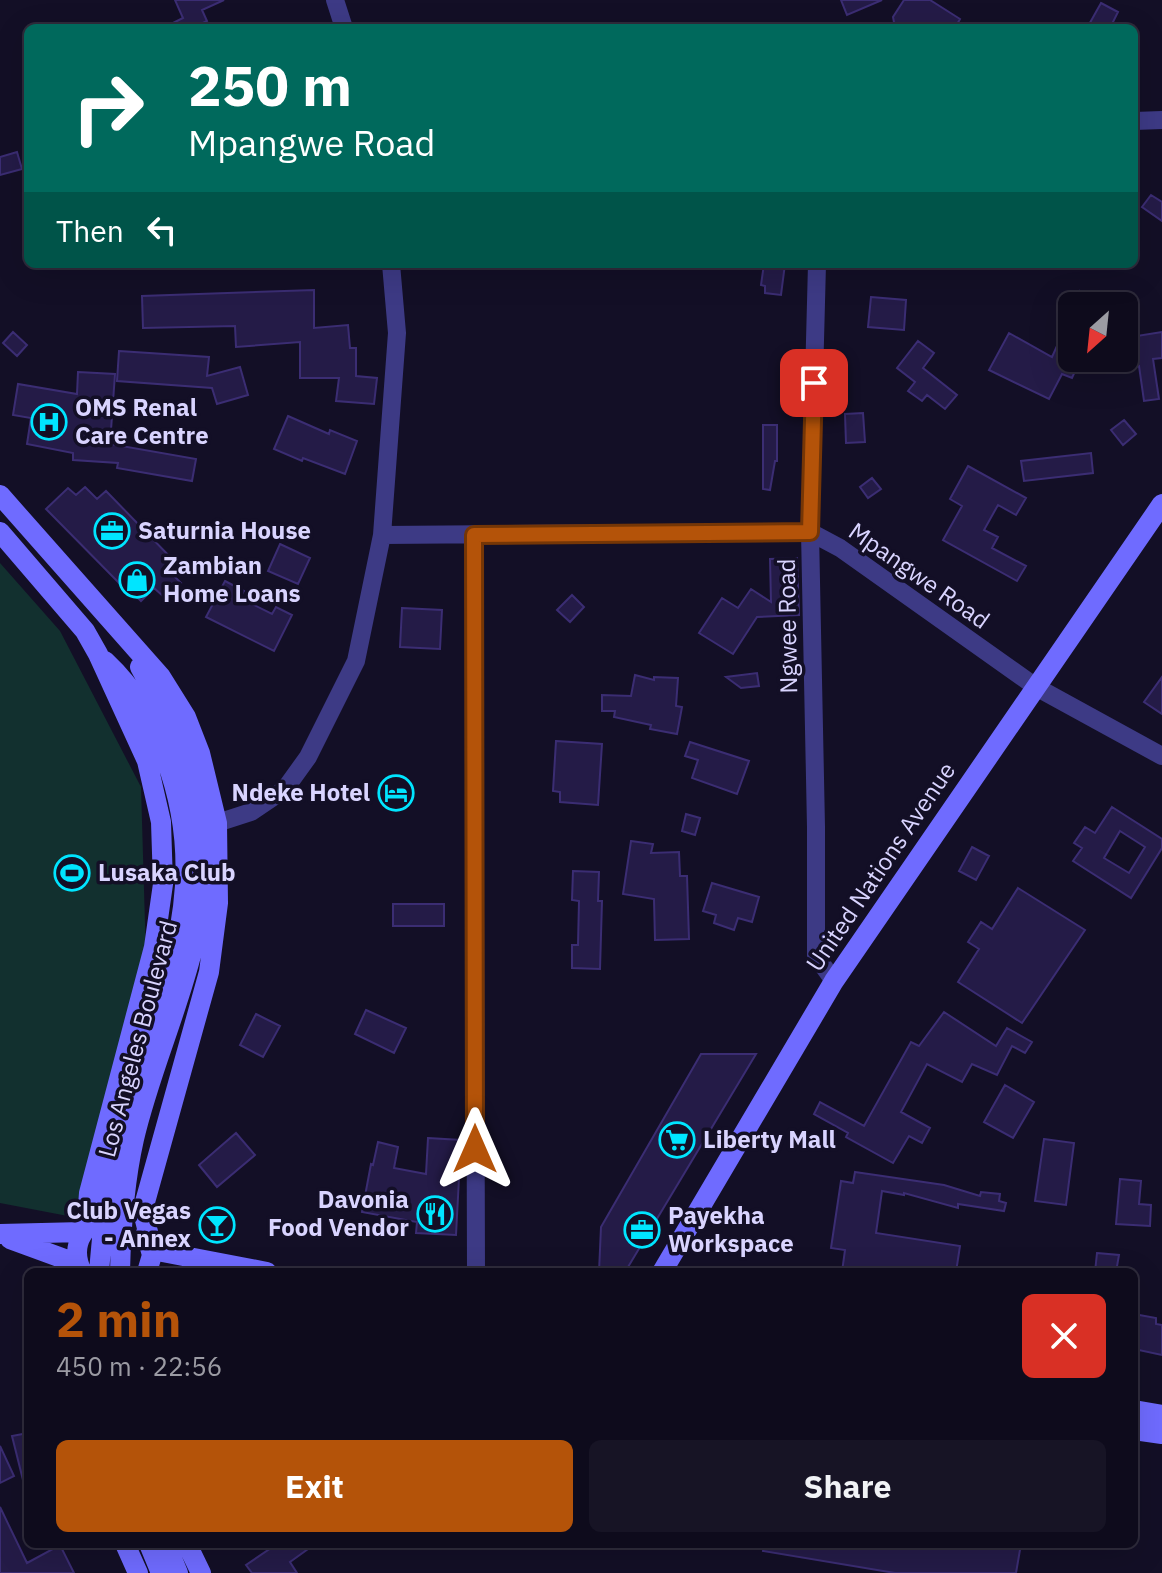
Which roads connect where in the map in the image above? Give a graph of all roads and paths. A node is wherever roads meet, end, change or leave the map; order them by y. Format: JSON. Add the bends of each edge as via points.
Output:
{"nodes":[{"id":1,"x":335,"y":0,"type":"edge"},
{"id":2,"x":343,"y":24,"type":"edge"},
{"id":3,"x":1162,"y":120,"type":"edge"},
{"id":4,"x":1138,"y":121,"type":"edge"},
{"id":5,"x":391,"y":268,"type":"edge"},
{"id":6,"x":817,"y":268,"type":"edge"},
{"id":7,"x":0,"y":495,"type":"edge"},
{"id":8,"x":1162,"y":504,"type":"edge"},
{"id":9,"x":0,"y":532,"type":"edge"},
{"id":10,"x":810,"y":532,"type":"junction"},
{"id":11,"x":382,"y":535,"type":"junction"},
{"id":12,"x":474,"y":535,"type":"junction"},
{"id":13,"x":129,"y":642,"type":"junction"},
{"id":14,"x":98,"y":654,"type":"junction"},
{"id":15,"x":1036,"y":687,"type":"junction"},
{"id":16,"x":1162,"y":756,"type":"edge"},
{"id":17,"x":217,"y":823,"type":"junction"},
{"id":18,"x":834,"y":981,"type":"junction"},
{"id":19,"x":113,"y":1206,"type":"junction"},
{"id":20,"x":85,"y":1230,"type":"junction"},
{"id":21,"x":0,"y":1234,"type":"edge"},
{"id":22,"x":151,"y":1247,"type":"junction"},
{"id":23,"x":76,"y":1268,"type":"edge"},
{"id":24,"x":80,"y":1268,"type":"edge"},
{"id":25,"x":100,"y":1268,"type":"edge"},
{"id":26,"x":120,"y":1268,"type":"edge"},
{"id":27,"x":148,"y":1268,"type":"edge"},
{"id":28,"x":248,"y":1268,"type":"edge"},
{"id":29,"x":476,"y":1268,"type":"edge"},
{"id":30,"x":664,"y":1268,"type":"edge"},
{"id":31,"x":1138,"y":1411,"type":"edge"},
{"id":32,"x":1162,"y":1415,"type":"edge"},
{"id":33,"x":1138,"y":1431,"type":"edge"},
{"id":34,"x":1162,"y":1434,"type":"edge"},
{"id":35,"x":127,"y":1548,"type":"edge"},
{"id":36,"x":151,"y":1548,"type":"edge"},
{"id":37,"x":168,"y":1548,"type":"edge"},
{"id":38,"x":189,"y":1548,"type":"edge"},
{"id":39,"x":138,"y":1573,"type":"edge"},
{"id":40,"x":161,"y":1573,"type":"edge"},
{"id":41,"x":178,"y":1573,"type":"edge"},
{"id":42,"x":201,"y":1573,"type":"edge"}],
"edges":[{"from":1,"to":2,"type":"street"},
{"from":3,"to":4,"type":"street"},
{"from":5,"to":11,"type":"street","via":[[397,333]]},
{"from":6,"to":10,"type":"street","name":"Ngwee Road"},
{"from":7,"to":13,"type":"main road","name":"Los Angeles Boulevard"},
{"from":8,"to":15,"type":"main road","name":"United Nations Avenue"},
{"from":9,"to":14,"type":"main road","name":"Los Angeles Boulevard","via":[[85,631]]},
{"from":10,"to":12,"type":"street","name":"Mpangwe Road"},
{"from":10,"to":15,"type":"street","name":"Mpangwe Road"},
{"from":10,"to":18,"type":"street","name":"Ngwee Road","via":[[816,956]]},
{"from":11,"to":12,"type":"street","name":"Mpangwe Road"},
{"from":11,"to":17,"type":"street","via":[[356,661],[308,757],[285,789],[251,812]]},
{"from":12,"to":29,"type":"street"},
{"from":13,"to":17,"type":"main road","name":"Los Angeles Boulevard","via":[[161,677],[186,717]]},
{"from":13,"to":19,"type":"main road","name":"Los Angeles Boulevard","via":[[187,770],[204,855],[196,933],[177,1007]]},
{"from":14,"to":19,"type":"main road","name":"Los Angeles Boulevard","via":[[125,680],[150,718],[171,775],[188,856],[180,930],[162,1004],[119,1134]]},
{"from":14,"to":20,"type":"main road","name":"Los Angeles Boulevard","via":[[147,761],[161,822],[163,884],[154,947],[89,1193]]},
{"from":15,"to":16,"type":"street","name":"Mpangwe Road"},
{"from":15,"to":18,"type":"main road","name":"United Nations Avenue"},
{"from":17,"to":22,"type":"main road","name":"Los Angeles Boulevard","via":[[215,939],[145,1202]]},
{"from":18,"to":30,"type":"main road","name":"United Nations Avenue"},
{"from":19,"to":25,"type":"main road","name":"Los Angeles Boulevard"},
{"from":19,"to":26,"type":"main road","name":"Los Angeles Boulevard"},
{"from":20,"to":21,"type":"main road"},
{"from":20,"to":22,"type":"main road","via":[[103,1217],[123,1217],[141,1227]]},
{"from":20,"to":24,"type":"main road","name":"Los Angeles Boulevard","via":[[77,1247]]},
{"from":21,"to":23,"type":"main road"},
{"from":22,"to":27,"type":"main road"},
{"from":22,"to":28,"type":"main road"},
{"from":31,"to":32,"type":"main road"},
{"from":33,"to":34,"type":"main road"},
{"from":35,"to":39,"type":"main road"},
{"from":36,"to":40,"type":"main road"},
{"from":37,"to":41,"type":"main road"},
{"from":38,"to":42,"type":"main road"}]}
